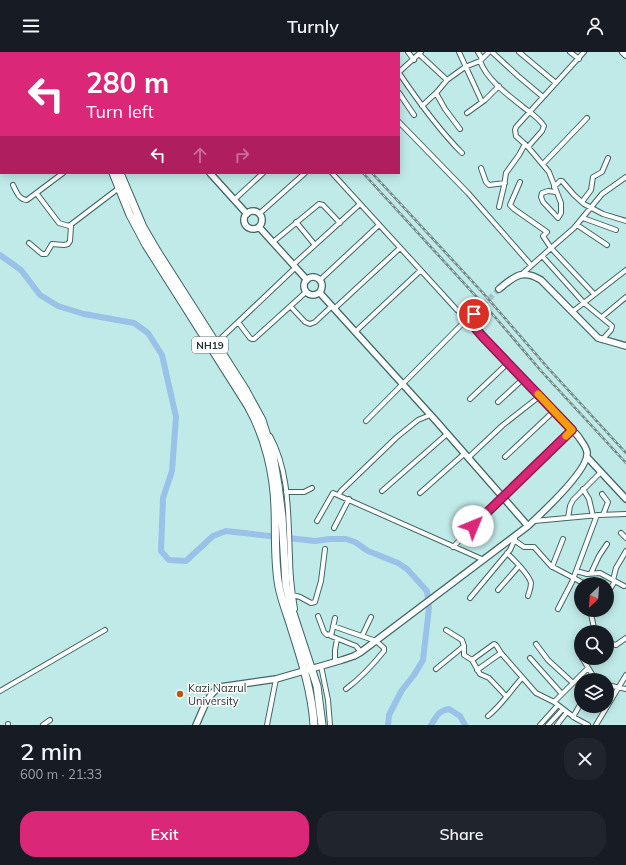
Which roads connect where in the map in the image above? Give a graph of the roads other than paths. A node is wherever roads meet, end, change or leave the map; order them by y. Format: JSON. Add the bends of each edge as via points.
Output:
{"nodes":[{"id":1,"x":408,"y":52,"type":"edge"},
{"id":2,"x":459,"y":52,"type":"edge"},
{"id":3,"x":478,"y":52,"type":"edge"},
{"id":4,"x":488,"y":52,"type":"edge"},
{"id":5,"x":492,"y":52,"type":"edge"},
{"id":6,"x":519,"y":52,"type":"edge"},
{"id":7,"x":570,"y":52,"type":"edge"},
{"id":8,"x":584,"y":52,"type":"edge"},
{"id":9,"x":623,"y":52,"type":"edge"},
{"id":10,"x":420,"y":53,"type":"edge"},
{"id":11,"x":626,"y":55,"type":"edge"},
{"id":12,"x":579,"y":59,"type":"junction"},
{"id":13,"x":414,"y":60,"type":"junction"},
{"id":14,"x":481,"y":60,"type":"junction"},
{"id":15,"x":467,"y":66,"type":"junction"},
{"id":16,"x":400,"y":72,"type":"edge"},
{"id":17,"x":400,"y":74,"type":"edge"},
{"id":18,"x":447,"y":80,"type":"junction"},
{"id":19,"x":556,"y":83,"type":"junction"},
{"id":20,"x":499,"y":86,"type":"junction"},
{"id":21,"x":436,"y":93,"type":"junction"},
{"id":22,"x":400,"y":94,"type":"edge"},
{"id":23,"x":543,"y":97,"type":"junction"},
{"id":24,"x":482,"y":102,"type":"junction"},
{"id":25,"x":422,"y":106,"type":"junction"},
{"id":26,"x":531,"y":111,"type":"junction"},
{"id":27,"x":467,"y":113,"type":"dead end"},
{"id":28,"x":414,"y":115,"type":"dead end"},
{"id":29,"x":587,"y":118,"type":"dead end"},
{"id":30,"x":400,"y":123,"type":"edge"},
{"id":31,"x":460,"y":129,"type":"dead end"},
{"id":32,"x":526,"y":146,"type":"junction"},
{"id":33,"x":462,"y":153,"type":"dead end"},
{"id":34,"x":608,"y":158,"type":"dead end"},
{"id":35,"x":543,"y":164,"type":"junction"},
{"id":36,"x":481,"y":168,"type":"dead end"},
{"id":37,"x":62,"y":174,"type":"edge"},
{"id":38,"x":113,"y":174,"type":"edge"},
{"id":39,"x":120,"y":174,"type":"edge"},
{"id":40,"x":213,"y":174,"type":"edge"},
{"id":41,"x":261,"y":174,"type":"edge"},
{"id":42,"x":304,"y":174,"type":"edge"},
{"id":43,"x":333,"y":174,"type":"edge"},
{"id":44,"x":626,"y":177,"type":"edge"},
{"id":45,"x":520,"y":182,"type":"dead end"},
{"id":46,"x":505,"y":183,"type":"junction"},
{"id":47,"x":13,"y":186,"type":"dead end"},
{"id":48,"x":554,"y":187,"type":"junction"},
{"id":49,"x":119,"y":188,"type":"junction"},
{"id":50,"x":556,"y":192,"type":"junction"},
{"id":51,"x":37,"y":194,"type":"junction"},
{"id":52,"x":234,"y":200,"type":"junction"},
{"id":53,"x":582,"y":202,"type":"junction"},
{"id":54,"x":360,"y":204,"type":"junction"},
{"id":55,"x":499,"y":207,"type":"dead end"},
{"id":56,"x":592,"y":207,"type":"junction"},
{"id":57,"x":247,"y":214,"type":"junction"},
{"id":58,"x":259,"y":214,"type":"junction"},
{"id":59,"x":583,"y":218,"type":"junction"},
{"id":60,"x":626,"y":220,"type":"edge"},
{"id":61,"x":296,"y":222,"type":"junction"},
{"id":62,"x":340,"y":223,"type":"junction"},
{"id":63,"x":379,"y":225,"type":"junction"},
{"id":64,"x":577,"y":225,"type":"junction"},
{"id":65,"x":71,"y":226,"type":"junction"},
{"id":66,"x":259,"y":227,"type":"junction"},
{"id":67,"x":616,"y":230,"type":"dead end"},
{"id":68,"x":273,"y":242,"type":"junction"},
{"id":69,"x":29,"y":243,"type":"dead end"},
{"id":70,"x":315,"y":245,"type":"junction"},
{"id":71,"x":607,"y":245,"type":"dead end"},
{"id":72,"x":400,"y":248,"type":"junction"},
{"id":73,"x":551,"y":248,"type":"junction"},
{"id":74,"x":543,"y":257,"type":"junction"},
{"id":75,"x":531,"y":265,"type":"junction"},
{"id":76,"x":295,"y":266,"type":"junction"},
{"id":77,"x":626,"y":270,"type":"edge"},
{"id":78,"x":420,"y":271,"type":"junction"},
{"id":79,"x":522,"y":274,"type":"junction"},
{"id":80,"x":307,"y":280,"type":"junction"},
{"id":81,"x":320,"y":280,"type":"junction"},
{"id":82,"x":500,"y":289,"type":"tunnel mouth"},
{"id":83,"x":306,"y":292,"type":"junction"},
{"id":84,"x":320,"y":293,"type":"junction"},
{"id":85,"x":594,"y":294,"type":"junction"},
{"id":86,"x":626,"y":297,"type":"edge"},
{"id":87,"x":584,"y":302,"type":"junction"},
{"id":88,"x":483,"y":305,"type":"tunnel mouth"},
{"id":89,"x":291,"y":307,"type":"junction"},
{"id":90,"x":333,"y":308,"type":"junction"},
{"id":91,"x":572,"y":312,"type":"junction"},
{"id":92,"x":602,"y":317,"type":"junction"},
{"id":93,"x":470,"y":319,"type":"junction"},
{"id":94,"x":238,"y":322,"type":"junction"},
{"id":95,"x":355,"y":332,"type":"junction"},
{"id":96,"x":602,"y":340,"type":"junction"},
{"id":97,"x":216,"y":344,"type":"junction"},
{"id":98,"x":626,"y":346,"type":"edge"},
{"id":99,"x":508,"y":363,"type":"junction"},
{"id":100,"x":523,"y":379,"type":"junction"},
{"id":101,"x":403,"y":385,"type":"junction"},
{"id":102,"x":540,"y":396,"type":"junction"},
{"id":103,"x":470,"y":399,"type":"dead end"},
{"id":104,"x":498,"y":402,"type":"dead end"},
{"id":105,"x":554,"y":411,"type":"junction"},
{"id":106,"x":430,"y":415,"type":"junction"},
{"id":107,"x":366,"y":421,"type":"dead end"},
{"id":108,"x":264,"y":426,"type":"junction"},
{"id":109,"x":572,"y":430,"type":"junction"},
{"id":110,"x":447,"y":434,"type":"junction"},
{"id":111,"x":466,"y":456,"type":"junction"},
{"id":112,"x":505,"y":456,"type":"dead end"},
{"id":113,"x":587,"y":457,"type":"junction"},
{"id":114,"x":601,"y":472,"type":"junction"},
{"id":115,"x":312,"y":488,"type":"dead end"},
{"id":116,"x":583,"y":489,"type":"junction"},
{"id":117,"x":382,"y":491,"type":"dead end"},
{"id":118,"x":286,"y":492,"type":"junction"},
{"id":119,"x":420,"y":493,"type":"dead end"},
{"id":120,"x":339,"y":494,"type":"junction"},
{"id":121,"x":602,"y":494,"type":"dead end"},
{"id":122,"x":503,"y":496,"type":"junction"},
{"id":123,"x":349,"y":499,"type":"junction"},
{"id":124,"x":626,"y":499,"type":"edge"},
{"id":125,"x":626,"y":514,"type":"edge"},
{"id":126,"x":603,"y":515,"type":"junction"},
{"id":127,"x":595,"y":516,"type":"junction"},
{"id":128,"x":568,"y":518,"type":"junction"},
{"id":129,"x":317,"y":521,"type":"dead end"},
{"id":130,"x":534,"y":521,"type":"junction"},
{"id":131,"x":528,"y":526,"type":"junction"},
{"id":132,"x":334,"y":528,"type":"dead end"},
{"id":133,"x":282,"y":529,"type":"junction"},
{"id":134,"x":621,"y":533,"type":"dead end"},
{"id":135,"x":515,"y":538,"type":"junction"},
{"id":136,"x":626,"y":538,"type":"edge"},
{"id":137,"x":563,"y":540,"type":"dead end"},
{"id":138,"x":607,"y":544,"type":"dead end"},
{"id":139,"x":286,"y":546,"type":"junction"},
{"id":140,"x":453,"y":546,"type":"junction"},
{"id":141,"x":325,"y":549,"type":"dead end"},
{"id":142,"x":626,"y":551,"type":"edge"},
{"id":143,"x":507,"y":552,"type":"junction"},
{"id":144,"x":484,"y":560,"type":"junction"},
{"id":145,"x":519,"y":566,"type":"junction"},
{"id":146,"x":552,"y":567,"type":"junction"},
{"id":147,"x":576,"y":571,"type":"junction"},
{"id":148,"x":592,"y":573,"type":"junction"},
{"id":149,"x":573,"y":577,"type":"junction"},
{"id":150,"x":608,"y":577,"type":"edge"},
{"id":151,"x":614,"y":580,"type":"joint"},
{"id":152,"x":624,"y":586,"type":"dead end"},
{"id":153,"x":498,"y":590,"type":"dead end"},
{"id":154,"x":293,"y":595,"type":"junction"},
{"id":155,"x":528,"y":596,"type":"dead end"},
{"id":156,"x":470,"y":598,"type":"dead end"},
{"id":157,"x":558,"y":609,"type":"dead end"},
{"id":158,"x":318,"y":616,"type":"dead end"},
{"id":159,"x":371,"y":617,"type":"dead end"},
{"id":160,"x":335,"y":618,"type":"dead end"},
{"id":161,"x":297,"y":625,"type":"junction"},
{"id":162,"x":333,"y":626,"type":"junction"},
{"id":163,"x":105,"y":630,"type":"dead end"},
{"id":164,"x":446,"y":630,"type":"dead end"},
{"id":165,"x":330,"y":634,"type":"junction"},
{"id":166,"x":362,"y":636,"type":"junction"},
{"id":167,"x":626,"y":638,"type":"edge"},
{"id":168,"x":337,"y":639,"type":"junction"},
{"id":169,"x":376,"y":641,"type":"junction"},
{"id":170,"x":536,"y":644,"type":"dead end"},
{"id":171,"x":614,"y":645,"type":"edge"},
{"id":172,"x":464,"y":646,"type":"junction"},
{"id":173,"x":361,"y":652,"type":"junction"},
{"id":174,"x":501,"y":653,"type":"junction"},
{"id":175,"x":530,"y":658,"type":"dead end"},
{"id":176,"x":472,"y":660,"type":"junction"},
{"id":177,"x":335,"y":662,"type":"junction"},
{"id":178,"x":586,"y":665,"type":"edge"},
{"id":179,"x":321,"y":666,"type":"junction"},
{"id":180,"x":312,"y":668,"type":"junction"},
{"id":181,"x":588,"y":668,"type":"junction"},
{"id":182,"x":436,"y":669,"type":"dead end"},
{"id":183,"x":477,"y":670,"type":"junction"},
{"id":184,"x":305,"y":671,"type":"junction"},
{"id":185,"x":591,"y":673,"type":"edge"},
{"id":186,"x":626,"y":674,"type":"edge"},
{"id":187,"x":522,"y":678,"type":"junction"},
{"id":188,"x":276,"y":679,"type":"junction"},
{"id":189,"x":573,"y":683,"type":"junction"},
{"id":190,"x":614,"y":687,"type":"edge"},
{"id":191,"x":618,"y":687,"type":"junction"},
{"id":192,"x":346,"y":689,"type":"dead end"},
{"id":193,"x":626,"y":689,"type":"edge"},
{"id":194,"x":0,"y":691,"type":"edge"},
{"id":195,"x":562,"y":694,"type":"junction"},
{"id":196,"x":506,"y":696,"type":"junction"},
{"id":197,"x":556,"y":703,"type":"junction"},
{"id":198,"x":562,"y":709,"type":"junction"},
{"id":199,"x":567,"y":712,"type":"junction"},
{"id":200,"x":575,"y":713,"type":"edge"},
{"id":201,"x":488,"y":716,"type":"dead end"},
{"id":202,"x":573,"y":717,"type":"junction"},
{"id":203,"x":50,"y":720,"type":"dead end"},
{"id":204,"x":43,"y":725,"type":"edge"},
{"id":205,"x":196,"y":725,"type":"edge"},
{"id":206,"x":267,"y":725,"type":"edge"},
{"id":207,"x":314,"y":725,"type":"edge"},
{"id":208,"x":322,"y":725,"type":"edge"},
{"id":209,"x":330,"y":725,"type":"edge"},
{"id":210,"x":540,"y":725,"type":"edge"},
{"id":211,"x":548,"y":725,"type":"edge"},
{"id":212,"x":557,"y":725,"type":"edge"},
{"id":213,"x":588,"y":725,"type":"edge"},
{"id":214,"x":596,"y":725,"type":"edge"}],
"edges":[{"from":1,"to":13,"type":"street"},
{"from":2,"to":15,"type":"street"},
{"from":3,"to":14,"type":"street"},
{"from":4,"to":14,"type":"street"},
{"from":5,"to":23,"type":"street"},
{"from":6,"to":19,"type":"street"},
{"from":7,"to":12,"type":"street"},
{"from":8,"to":12,"type":"street"},
{"from":9,"to":11,"type":"main road"},
{"from":10,"to":13,"type":"street"},
{"from":10,"to":18,"type":"street"},
{"from":12,"to":19,"type":"street"},
{"from":13,"to":16,"type":"street"},
{"from":14,"to":15,"type":"street"},
{"from":14,"to":20,"type":"street","via":[[488,74]]},
{"from":15,"to":18,"type":"street"},
{"from":15,"to":24,"type":"street"},
{"from":17,"to":25,"type":"street"},
{"from":18,"to":21,"type":"street"},
{"from":19,"to":23,"type":"street"},
{"from":20,"to":24,"type":"street"},
{"from":20,"to":26,"type":"street"},
{"from":21,"to":25,"type":"street"},
{"from":21,"to":31,"type":"street"},
{"from":22,"to":28,"type":"street"},
{"from":23,"to":26,"type":"street"},
{"from":24,"to":27,"type":"street"},
{"from":25,"to":33,"type":"street","via":[[446,138]]},
{"from":26,"to":32,"type":"street","via":[[515,130],[516,136]]},
{"from":26,"to":32,"type":"street","via":[[544,126]]},
{"from":29,"to":35,"type":"street"},
{"from":30,"to":75,"type":"street"},
{"from":32,"to":35,"type":"street"},
{"from":32,"to":46,"type":"street","via":[[506,173]]},
{"from":34,"to":53,"type":"street","via":[[602,172],[593,177],[591,190]]},
{"from":35,"to":48,"type":"street"},
{"from":36,"to":46,"type":"street","via":[[489,185]]},
{"from":37,"to":51,"type":"street"},
{"from":38,"to":49,"type":"highway","number":"NH19"},
{"from":39,"to":97,"type":"highway","number":"NH19","via":[[143,227]]},
{"from":40,"to":52,"type":"street"},
{"from":41,"to":52,"type":"street"},
{"from":42,"to":58,"type":"street"},
{"from":43,"to":54,"type":"street"},
{"from":44,"to":56,"type":"street","via":[[608,189]]},
{"from":45,"to":73,"type":"street","via":[[510,205],[547,232],[543,236]]},
{"from":46,"to":55,"type":"street"},
{"from":47,"to":51,"type":"street","via":[[19,197],[24,200]]},
{"from":48,"to":50,"type":"street"},
{"from":48,"to":53,"type":"street","via":[[562,181]]},
{"from":49,"to":65,"type":"street"},
{"from":49,"to":133,"type":"highway","number":"NH19","via":[[146,245],[257,423],[269,463]]},
{"from":50,"to":50,"type":"street","via":[[562,208],[558,218],[541,197],[545,191]]},
{"from":51,"to":65,"type":"street","via":[[59,223]]},
{"from":52,"to":57,"type":"street"},
{"from":53,"to":56,"type":"street"},
{"from":54,"to":62,"type":"street"},
{"from":54,"to":63,"type":"street"},
{"from":56,"to":59,"type":"street"},
{"from":56,"to":60,"type":"street","via":[[603,214]]},
{"from":57,"to":58,"type":"street"},
{"from":57,"to":66,"type":"street","via":[[244,220],[248,227]]},
{"from":58,"to":66,"type":"street","via":[[262,219]]},
{"from":59,"to":64,"type":"street"},
{"from":59,"to":67,"type":"street"},
{"from":61,"to":62,"type":"street","via":[[322,204]]},
{"from":61,"to":68,"type":"street"},
{"from":61,"to":70,"type":"street"},
{"from":62,"to":70,"type":"street"},
{"from":63,"to":72,"type":"street"},
{"from":63,"to":81,"type":"street"},
{"from":64,"to":71,"type":"street"},
{"from":64,"to":73,"type":"street"},
{"from":65,"to":69,"type":"street","via":[[68,244],[53,244],[46,254],[42,254]]},
{"from":66,"to":68,"type":"street"},
{"from":68,"to":76,"type":"street"},
{"from":70,"to":76,"type":"street"},
{"from":72,"to":78,"type":"street"},
{"from":72,"to":90,"type":"street"},
{"from":73,"to":74,"type":"street"},
{"from":73,"to":85,"type":"street"},
{"from":74,"to":75,"type":"street"},
{"from":74,"to":87,"type":"street"},
{"from":75,"to":79,"type":"street"},
{"from":76,"to":80,"type":"street"},
{"from":76,"to":94,"type":"street"},
{"from":77,"to":85,"type":"street"},
{"from":78,"to":93,"type":"street","via":[[457,310]]},
{"from":78,"to":95,"type":"street"},
{"from":79,"to":82,"type":"street","via":[[515,276]]},
{"from":79,"to":91,"type":"street","via":[[535,276],[541,280]]},
{"from":80,"to":81,"type":"street","via":[[315,277]]},
{"from":80,"to":83,"type":"street","via":[[304,287]]},
{"from":81,"to":84,"type":"street"},
{"from":83,"to":84,"type":"street","via":[[314,296]]},
{"from":83,"to":89,"type":"street"},
{"from":84,"to":90,"type":"street"},
{"from":85,"to":87,"type":"street"},
{"from":86,"to":92,"type":"street"},
{"from":87,"to":91,"type":"street"},
{"from":87,"to":92,"type":"street"},
{"from":88,"to":93,"type":"street"},
{"from":89,"to":90,"type":"street","via":[[310,324]]},
{"from":89,"to":94,"type":"street","via":[[254,339],[250,338]]},
{"from":90,"to":95,"type":"street"},
{"from":91,"to":96,"type":"street"},
{"from":92,"to":96,"type":"street","via":[[612,328]]},
{"from":93,"to":99,"type":"street"},
{"from":93,"to":101,"type":"street"},
{"from":94,"to":97,"type":"street"},
{"from":95,"to":101,"type":"street"},
{"from":96,"to":98,"type":"street"},
{"from":97,"to":108,"type":"highway","number":"NH19"},
{"from":99,"to":100,"type":"street"},
{"from":99,"to":103,"type":"street"},
{"from":100,"to":102,"type":"street"},
{"from":100,"to":104,"type":"street"},
{"from":101,"to":106,"type":"street"},
{"from":101,"to":107,"type":"street"},
{"from":102,"to":105,"type":"street"},
{"from":102,"to":111,"type":"street"},
{"from":105,"to":109,"type":"street"},
{"from":105,"to":112,"type":"street"},
{"from":106,"to":110,"type":"street"},
{"from":106,"to":120,"type":"street","via":[[418,420],[397,437]]},
{"from":108,"to":118,"type":"street","via":[[278,453]]},
{"from":108,"to":133,"type":"highway","number":"NH19","via":[[275,469]]},
{"from":109,"to":113,"type":"street","via":[[584,444]]},
{"from":109,"to":122,"type":"street"},
{"from":110,"to":111,"type":"street"},
{"from":110,"to":117,"type":"street"},
{"from":111,"to":119,"type":"street"},
{"from":111,"to":122,"type":"street"},
{"from":113,"to":114,"type":"street"},
{"from":113,"to":130,"type":"street","via":[[570,483]]},
{"from":114,"to":116,"type":"street"},
{"from":114,"to":124,"type":"street"},
{"from":115,"to":118,"type":"street","via":[[304,492]]},
{"from":116,"to":127,"type":"street"},
{"from":116,"to":128,"type":"street","via":[[571,503]]},
{"from":118,"to":133,"type":"street"},
{"from":120,"to":123,"type":"street"},
{"from":120,"to":129,"type":"street","via":[[333,492]]},
{"from":121,"to":126,"type":"street","via":[[608,502]]},
{"from":122,"to":131,"type":"street"},
{"from":122,"to":140,"type":"street"},
{"from":123,"to":132,"type":"street"},
{"from":123,"to":140,"type":"street"},
{"from":125,"to":126,"type":"street"},
{"from":126,"to":127,"type":"street"},
{"from":127,"to":128,"type":"street"},
{"from":127,"to":147,"type":"street"},
{"from":128,"to":130,"type":"street"},
{"from":130,"to":131,"type":"street"},
{"from":131,"to":135,"type":"street"},
{"from":133,"to":139,"type":"highway","number":"NH19"},
{"from":133,"to":184,"type":"highway","number":"NH19","via":[[275,547],[279,587]]},
{"from":134,"to":136,"type":"street"},
{"from":135,"to":143,"type":"street"},
{"from":135,"to":144,"type":"street"},
{"from":135,"to":146,"type":"street","via":[[524,547],[534,546]]},
{"from":137,"to":146,"type":"street"},
{"from":138,"to":148,"type":"street"},
{"from":139,"to":154,"type":"street"},
{"from":139,"to":161,"type":"highway","number":"NH19","via":[[286,585]]},
{"from":140,"to":144,"type":"street"},
{"from":141,"to":154,"type":"street","via":[[321,581],[314,602]]},
{"from":142,"to":151,"type":"street","via":[[616,568]]},
{"from":143,"to":145,"type":"street"},
{"from":143,"to":156,"type":"street"},
{"from":144,"to":169,"type":"street"},
{"from":145,"to":153,"type":"street"},
{"from":145,"to":155,"type":"street","via":[[530,580]]},
{"from":146,"to":149,"type":"street"},
{"from":147,"to":148,"type":"street"},
{"from":147,"to":149,"type":"street"},
{"from":148,"to":150,"type":"street"},
{"from":149,"to":157,"type":"street"},
{"from":151,"to":152,"type":"street"},
{"from":154,"to":161,"type":"street"},
{"from":158,"to":165,"type":"street","via":[[324,632]]},
{"from":159,"to":166,"type":"street"},
{"from":160,"to":162,"type":"street"},
{"from":161,"to":180,"type":"highway","number":"NH19"},
{"from":162,"to":165,"type":"street"},
{"from":162,"to":166,"type":"street"},
{"from":163,"to":194,"type":"street"},
{"from":164,"to":172,"type":"street","via":[[462,640]]},
{"from":165,"to":168,"type":"street"},
{"from":166,"to":169,"type":"street"},
{"from":167,"to":171,"type":"street"},
{"from":168,"to":173,"type":"street","via":[[356,646]]},
{"from":168,"to":177,"type":"street","via":[[334,650]]},
{"from":169,"to":173,"type":"street"},
{"from":169,"to":192,"type":"street","via":[[384,651],[367,672]]},
{"from":170,"to":189,"type":"street","via":[[548,660]]},
{"from":172,"to":176,"type":"street","via":[[464,655]]},
{"from":172,"to":182,"type":"street"},
{"from":173,"to":177,"type":"street"},
{"from":174,"to":176,"type":"street","via":[[495,644]]},
{"from":174,"to":183,"type":"street"},
{"from":174,"to":187,"type":"street"},
{"from":175,"to":195,"type":"street"},
{"from":176,"to":183,"type":"street"},
{"from":177,"to":179,"type":"street"},
{"from":178,"to":181,"type":"street"},
{"from":179,"to":180,"type":"street"},
{"from":179,"to":209,"type":"street"},
{"from":180,"to":184,"type":"street"},
{"from":180,"to":208,"type":"highway","number":"NH19"},
{"from":181,"to":185,"type":"street"},
{"from":181,"to":189,"type":"street"},
{"from":183,"to":196,"type":"street","via":[[489,678]]},
{"from":184,"to":188,"type":"street"},
{"from":184,"to":207,"type":"highway","number":"NH19","via":[[312,700]]},
{"from":186,"to":191,"type":"street"},
{"from":187,"to":196,"type":"street"},
{"from":187,"to":197,"type":"street","via":[[536,693]]},
{"from":188,"to":205,"type":"street","via":[[216,689],[207,701]]},
{"from":188,"to":206,"type":"street"},
{"from":189,"to":195,"type":"street"},
{"from":190,"to":191,"type":"street"},
{"from":191,"to":193,"type":"street"},
{"from":191,"to":214,"type":"street"},
{"from":195,"to":197,"type":"street"},
{"from":196,"to":201,"type":"street","via":[[499,707]]},
{"from":197,"to":198,"type":"street"},
{"from":197,"to":210,"type":"street"},
{"from":198,"to":199,"type":"street"},
{"from":198,"to":211,"type":"street"},
{"from":199,"to":202,"type":"street"},
{"from":199,"to":212,"type":"street"},
{"from":200,"to":202,"type":"street"},
{"from":202,"to":213,"type":"street"},
{"from":203,"to":204,"type":"street"}]}
